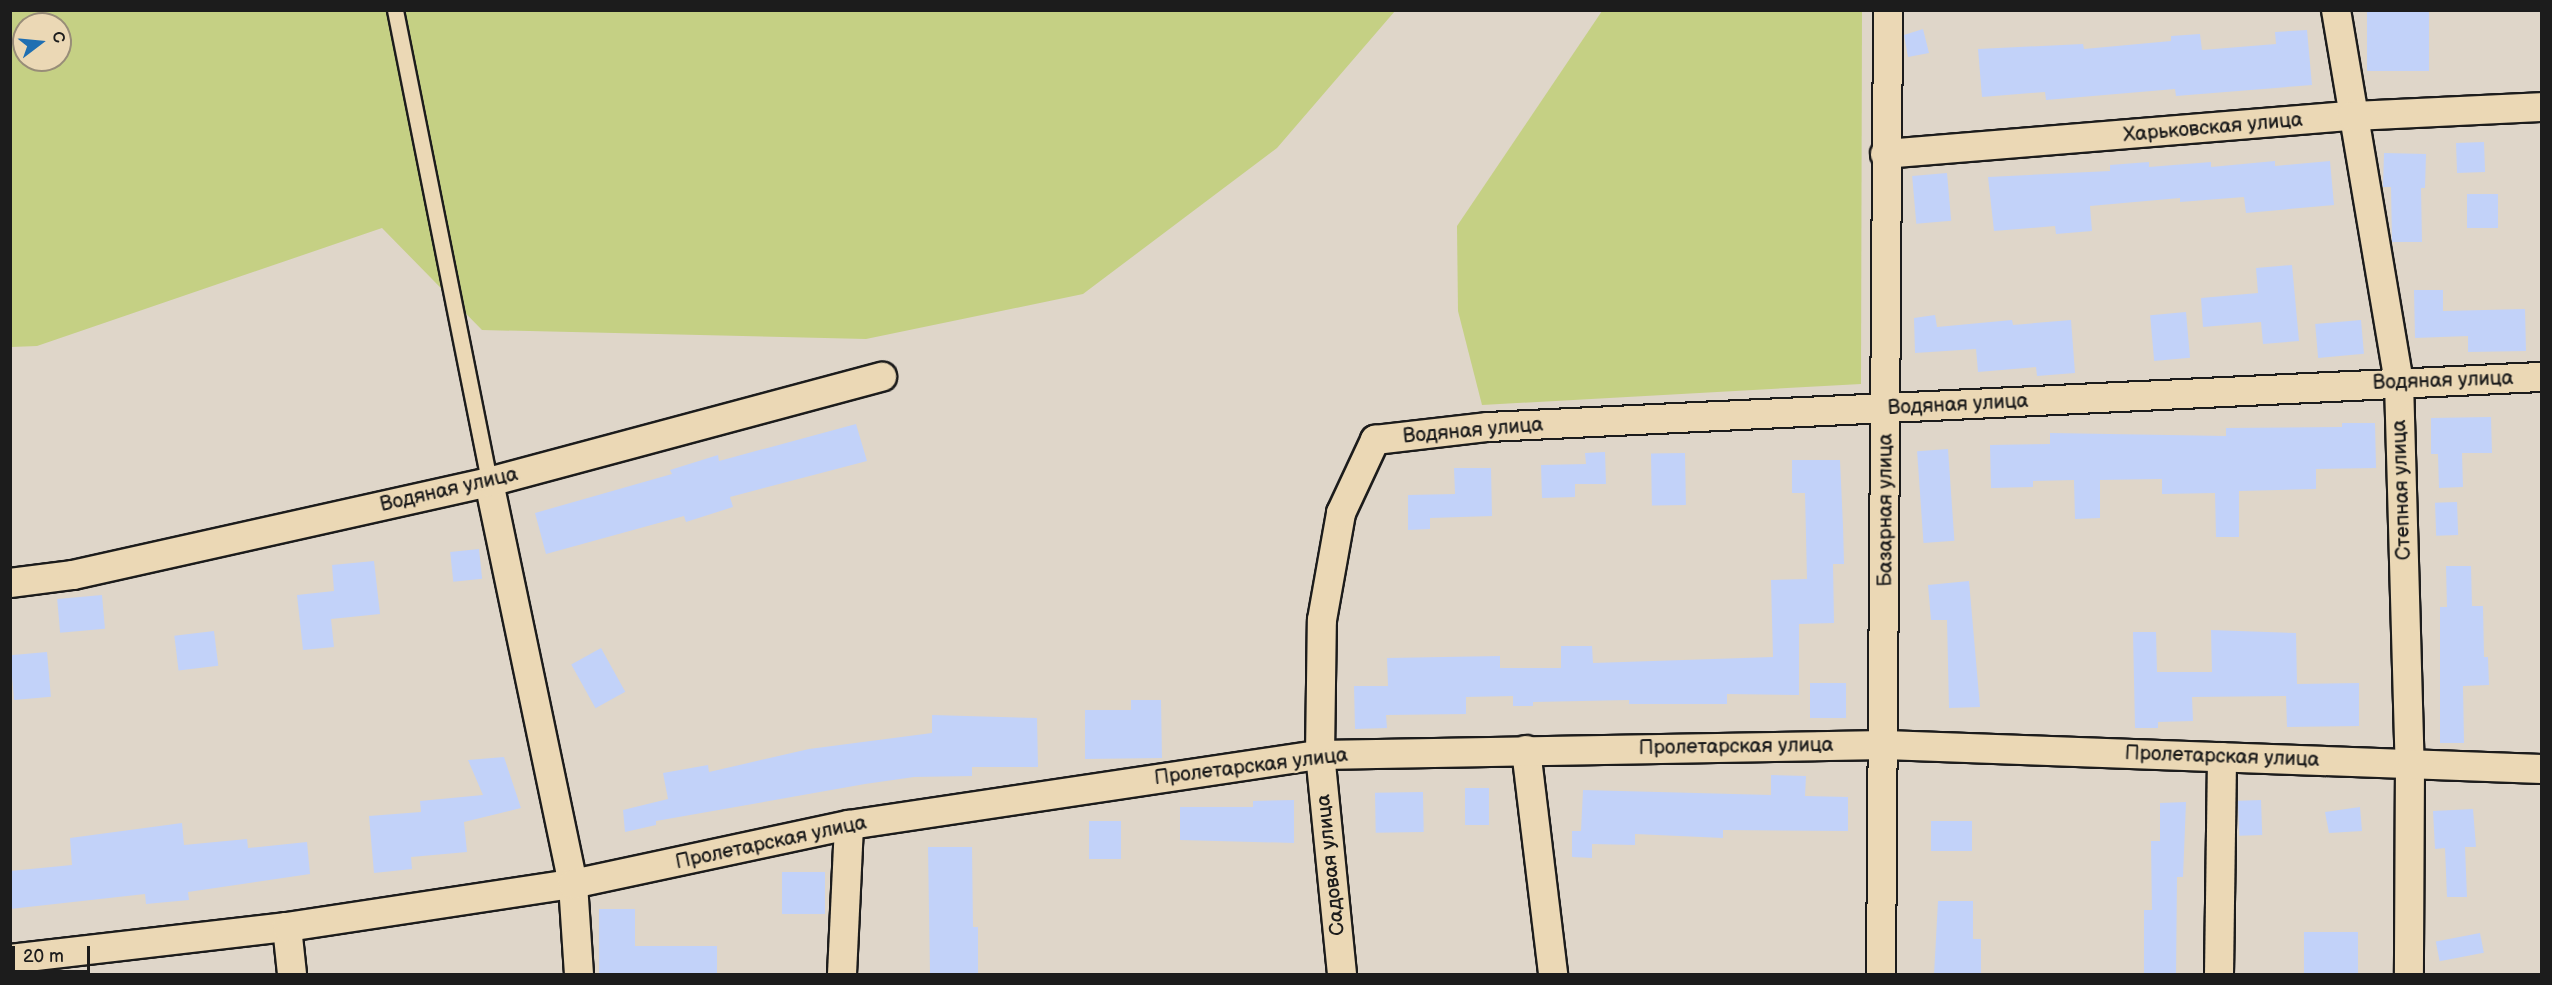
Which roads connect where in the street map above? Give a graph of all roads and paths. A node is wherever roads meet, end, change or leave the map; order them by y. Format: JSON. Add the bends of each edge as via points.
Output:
{"nodes":[{"id":1,"x":395,"y":10,"type":"edge"},
{"id":2,"x":1888,"y":10,"type":"edge"},
{"id":3,"x":2337,"y":10,"type":"edge"},
{"id":4,"x":2541,"y":107,"type":"edge"},
{"id":5,"x":2352,"y":116,"type":"junction"},
{"id":6,"x":1885,"y":154,"type":"junction"},
{"id":7,"x":882,"y":377,"type":"dead end"},
{"id":8,"x":2541,"y":377,"type":"edge"},
{"id":9,"x":2399,"y":382,"type":"junction"},
{"id":10,"x":1887,"y":409,"type":"junction"},
{"id":11,"x":1375,"y":440,"type":"joint"},
{"id":12,"x":489,"y":482,"type":"junction"},
{"id":13,"x":10,"y":583,"type":"edge"},
{"id":14,"x":1885,"y":745,"type":"junction"},
{"id":15,"x":1526,"y":750,"type":"junction"},
{"id":16,"x":1320,"y":754,"type":"junction"},
{"id":17,"x":2222,"y":757,"type":"junction"},
{"id":18,"x":2410,"y":765,"type":"junction"},
{"id":19,"x":2541,"y":769,"type":"edge"},
{"id":20,"x":849,"y":825,"type":"junction"},
{"id":21,"x":573,"y":884,"type":"junction"},
{"id":22,"x":287,"y":927,"type":"junction"},
{"id":23,"x":10,"y":959,"type":"edge"},
{"id":24,"x":292,"y":975,"type":"edge"},
{"id":25,"x":579,"y":975,"type":"edge"},
{"id":26,"x":842,"y":975,"type":"edge"},
{"id":27,"x":1342,"y":975,"type":"edge"},
{"id":28,"x":1552,"y":975,"type":"edge"},
{"id":29,"x":1881,"y":975,"type":"edge"},
{"id":30,"x":2219,"y":975,"type":"edge"},
{"id":31,"x":2409,"y":975,"type":"edge"}],
"edges":[{"from":1,"to":12,"type":"lane"},
{"from":2,"to":6,"type":"street","name":"Базарная улица"},
{"from":3,"to":5,"type":"street","name":"Степная улица"},
{"from":4,"to":5,"type":"street","name":"Харьковская улица"},
{"from":5,"to":6,"type":"street","name":"Харьковская улица"},
{"from":5,"to":9,"type":"street","name":"Степная улица"},
{"from":6,"to":10,"type":"street","name":"Базарная улица"},
{"from":7,"to":12,"type":"street","name":"Водяная улица"},
{"from":8,"to":9,"type":"street","name":"Водяная улица"},
{"from":9,"to":10,"type":"street","name":"Водяная улица"},
{"from":9,"to":18,"type":"street","name":"Степная улица"},
{"from":10,"to":11,"type":"street","name":"Водяная улица","via":[[1488,427]]},
{"from":10,"to":14,"type":"street","name":"Базарная улица"},
{"from":11,"to":16,"type":"street","name":"Садовая улица","via":[[1341,513],[1322,620]]},
{"from":12,"to":13,"type":"street","name":"Водяная улица","via":[[73,575]]},
{"from":12,"to":21,"type":"street"},
{"from":14,"to":15,"type":"street","name":"Пролетарская улица"},
{"from":14,"to":17,"type":"street","name":"Пролетарская улица"},
{"from":14,"to":29,"type":"street","name":"Базарная улица"},
{"from":15,"to":16,"type":"street","name":"Пролетарская улица"},
{"from":15,"to":28,"type":"street"},
{"from":16,"to":20,"type":"street","name":"Пролетарская улица"},
{"from":16,"to":27,"type":"street","name":"Садовая улица"},
{"from":17,"to":18,"type":"street","name":"Пролетарская улица"},
{"from":17,"to":30,"type":"street"},
{"from":18,"to":19,"type":"street","name":"Пролетарская улица"},
{"from":18,"to":31,"type":"street","name":"Степная улица"},
{"from":20,"to":21,"type":"street","name":"Пролетарская улица"},
{"from":20,"to":26,"type":"street"},
{"from":21,"to":22,"type":"street","name":"Пролетарская улица"},
{"from":21,"to":25,"type":"street"},
{"from":22,"to":23,"type":"street","name":"Пролетарская улица"},
{"from":22,"to":24,"type":"street"}]}
